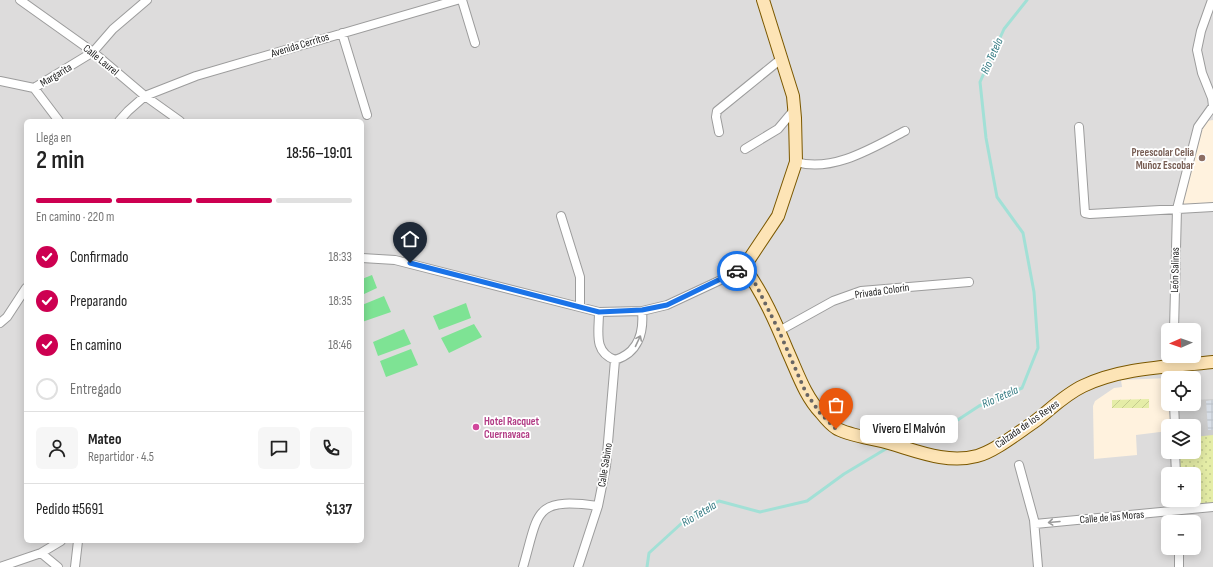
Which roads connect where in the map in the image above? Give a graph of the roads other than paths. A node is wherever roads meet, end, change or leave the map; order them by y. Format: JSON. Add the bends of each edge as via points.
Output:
{"nodes":[{"id":1,"x":20,"y":0,"type":"edge"},
{"id":2,"x":147,"y":0,"type":"edge"},
{"id":3,"x":457,"y":0,"type":"edge"},
{"id":4,"x":462,"y":0,"type":"edge"},
{"id":5,"x":763,"y":0,"type":"edge"},
{"id":6,"x":1212,"y":0,"type":"edge"},
{"id":7,"x":136,"y":4,"type":"edge"},
{"id":8,"x":342,"y":32,"type":"junction"},
{"id":9,"x":475,"y":43,"type":"dead end"},
{"id":10,"x":93,"y":52,"type":"junction"},
{"id":11,"x":781,"y":59,"type":"junction"},
{"id":12,"x":0,"y":81,"type":"edge"},
{"id":13,"x":34,"y":88,"type":"junction"},
{"id":14,"x":145,"y":96,"type":"junction"},
{"id":15,"x":794,"y":110,"type":"junction"},
{"id":16,"x":367,"y":115,"type":"dead end"},
{"id":17,"x":57,"y":119,"type":"edge"},
{"id":18,"x":121,"y":119,"type":"edge"},
{"id":19,"x":177,"y":119,"type":"edge"},
{"id":20,"x":1079,"y":126,"type":"dead end"},
{"id":21,"x":906,"y":131,"type":"dead end"},
{"id":22,"x":719,"y":132,"type":"dead end"},
{"id":23,"x":746,"y":149,"type":"dead end"},
{"id":24,"x":796,"y":162,"type":"junction"},
{"id":25,"x":1213,"y":207,"type":"edge"},
{"id":26,"x":1177,"y":209,"type":"junction"},
{"id":27,"x":561,"y":216,"type":"dead end"},
{"id":28,"x":364,"y":258,"type":"edge"},
{"id":29,"x":744,"y":267,"type":"junction"},
{"id":30,"x":969,"y":282,"type":"dead end"},
{"id":31,"x":24,"y":291,"type":"edge"},
{"id":32,"x":580,"y":307,"type":"junction"},
{"id":33,"x":642,"y":310,"type":"junction"},
{"id":34,"x":599,"y":312,"type":"junction"},
{"id":35,"x":0,"y":323,"type":"edge"},
{"id":36,"x":1174,"y":323,"type":"edge"},
{"id":37,"x":779,"y":331,"type":"junction"},
{"id":38,"x":615,"y":360,"type":"junction"},
{"id":39,"x":1201,"y":362,"type":"edge"},
{"id":40,"x":1213,"y":362,"type":"edge"},
{"id":41,"x":1166,"y":363,"type":"edge"},
{"id":42,"x":1019,"y":465,"type":"dead end"},
{"id":43,"x":598,"y":506,"type":"junction"},
{"id":44,"x":1177,"y":507,"type":"edge"},
{"id":45,"x":1213,"y":507,"type":"edge"},
{"id":46,"x":1177,"y":511,"type":"junction"},
{"id":47,"x":1177,"y":515,"type":"edge"},
{"id":48,"x":1035,"y":524,"type":"junction"},
{"id":49,"x":58,"y":543,"type":"edge"},
{"id":50,"x":78,"y":543,"type":"edge"},
{"id":51,"x":41,"y":553,"type":"junction"},
{"id":52,"x":1179,"y":555,"type":"edge"},
{"id":53,"x":0,"y":567,"type":"edge"},
{"id":54,"x":58,"y":567,"type":"edge"},
{"id":55,"x":75,"y":567,"type":"edge"},
{"id":56,"x":523,"y":567,"type":"edge"},
{"id":57,"x":578,"y":567,"type":"edge"},
{"id":58,"x":1038,"y":567,"type":"edge"},
{"id":59,"x":1180,"y":567,"type":"edge"}],
"edges":[{"from":1,"to":10,"type":"street","name":"Calle Laurel"},
{"from":2,"to":7,"type":"street","name":"Margarita"},
{"from":3,"to":8,"type":"street","name":"Avenida Cerritos"},
{"from":4,"to":9,"type":"street"},
{"from":5,"to":11,"type":"street"},
{"from":6,"to":26,"type":"street","name":"León Salinas","via":[[1197,50],[1202,73],[1212,98],[1212,106],[1198,127]]},
{"from":7,"to":10,"type":"street","name":"Margarita"},
{"from":8,"to":14,"type":"street","name":"Avenida Cerritos","via":[[196,76]]},
{"from":8,"to":16,"type":"street"},
{"from":10,"to":13,"type":"street","name":"Margarita"},
{"from":10,"to":14,"type":"street","name":"Calle Laurel"},
{"from":11,"to":15,"type":"street","via":[[793,96]]},
{"from":11,"to":22,"type":"street","via":[[717,112]]},
{"from":12,"to":13,"type":"street"},
{"from":13,"to":17,"type":"street","name":"Margarita"},
{"from":14,"to":18,"type":"street"},
{"from":14,"to":19,"type":"street","name":"Calle Laurel"},
{"from":15,"to":23,"type":"street","via":[[778,129]]},
{"from":15,"to":24,"type":"street"},
{"from":20,"to":26,"type":"street","via":[[1086,213]]},
{"from":21,"to":24,"type":"street","via":[[839,161],[812,165]]},
{"from":24,"to":29,"type":"street","via":[[778,216]]},
{"from":25,"to":26,"type":"street"},
{"from":26,"to":36,"type":"street","name":"León Salinas"},
{"from":27,"to":32,"type":"street","via":[[580,277]]},
{"from":28,"to":32,"type":"street","via":[[395,260]]},
{"from":29,"to":33,"type":"street","via":[[685,298]]},
{"from":29,"to":37,"type":"street","name":"Calzada de los Reyes","via":[[754,281]]},
{"from":30,"to":37,"type":"street","name":"Privada Colorín","via":[[861,291],[833,301]]},
{"from":31,"to":35,"type":"street"},
{"from":32,"to":34,"type":"street"},
{"from":33,"to":34,"type":"street"},
{"from":38,"to":33,"type":"street","one_way":true,"via":[[624,358],[637,345],[642,328]]},
{"from":34,"to":38,"type":"street","via":[[600,349]]},
{"from":37,"to":41,"type":"street","name":"Calzada de los Reyes","via":[[806,393],[820,413],[836,429],[944,458],[971,458],[984,454],[1030,425],[1053,404],[1082,387],[1109,376]]},
{"from":38,"to":43,"type":"street","name":"Calle Sabino","via":[[606,466]]},
{"from":39,"to":40,"type":"street","name":"Calzada de los Reyes"},
{"from":42,"to":48,"type":"street"},
{"from":43,"to":56,"type":"street","via":[[572,502],[547,507],[539,514]]},
{"from":43,"to":57,"type":"street","name":"Calle Sabino"},
{"from":44,"to":46,"type":"street"},
{"from":45,"to":46,"type":"street","name":"Calle de las Moras"},
{"from":46,"to":47,"type":"street"},
{"from":46,"to":48,"type":"street","name":"Calle de las Moras","one_way":true},
{"from":48,"to":58,"type":"street"},
{"from":49,"to":51,"type":"street"},
{"from":50,"to":55,"type":"street"},
{"from":51,"to":53,"type":"street"},
{"from":51,"to":54,"type":"street"},
{"from":52,"to":59,"type":"street"}]}
